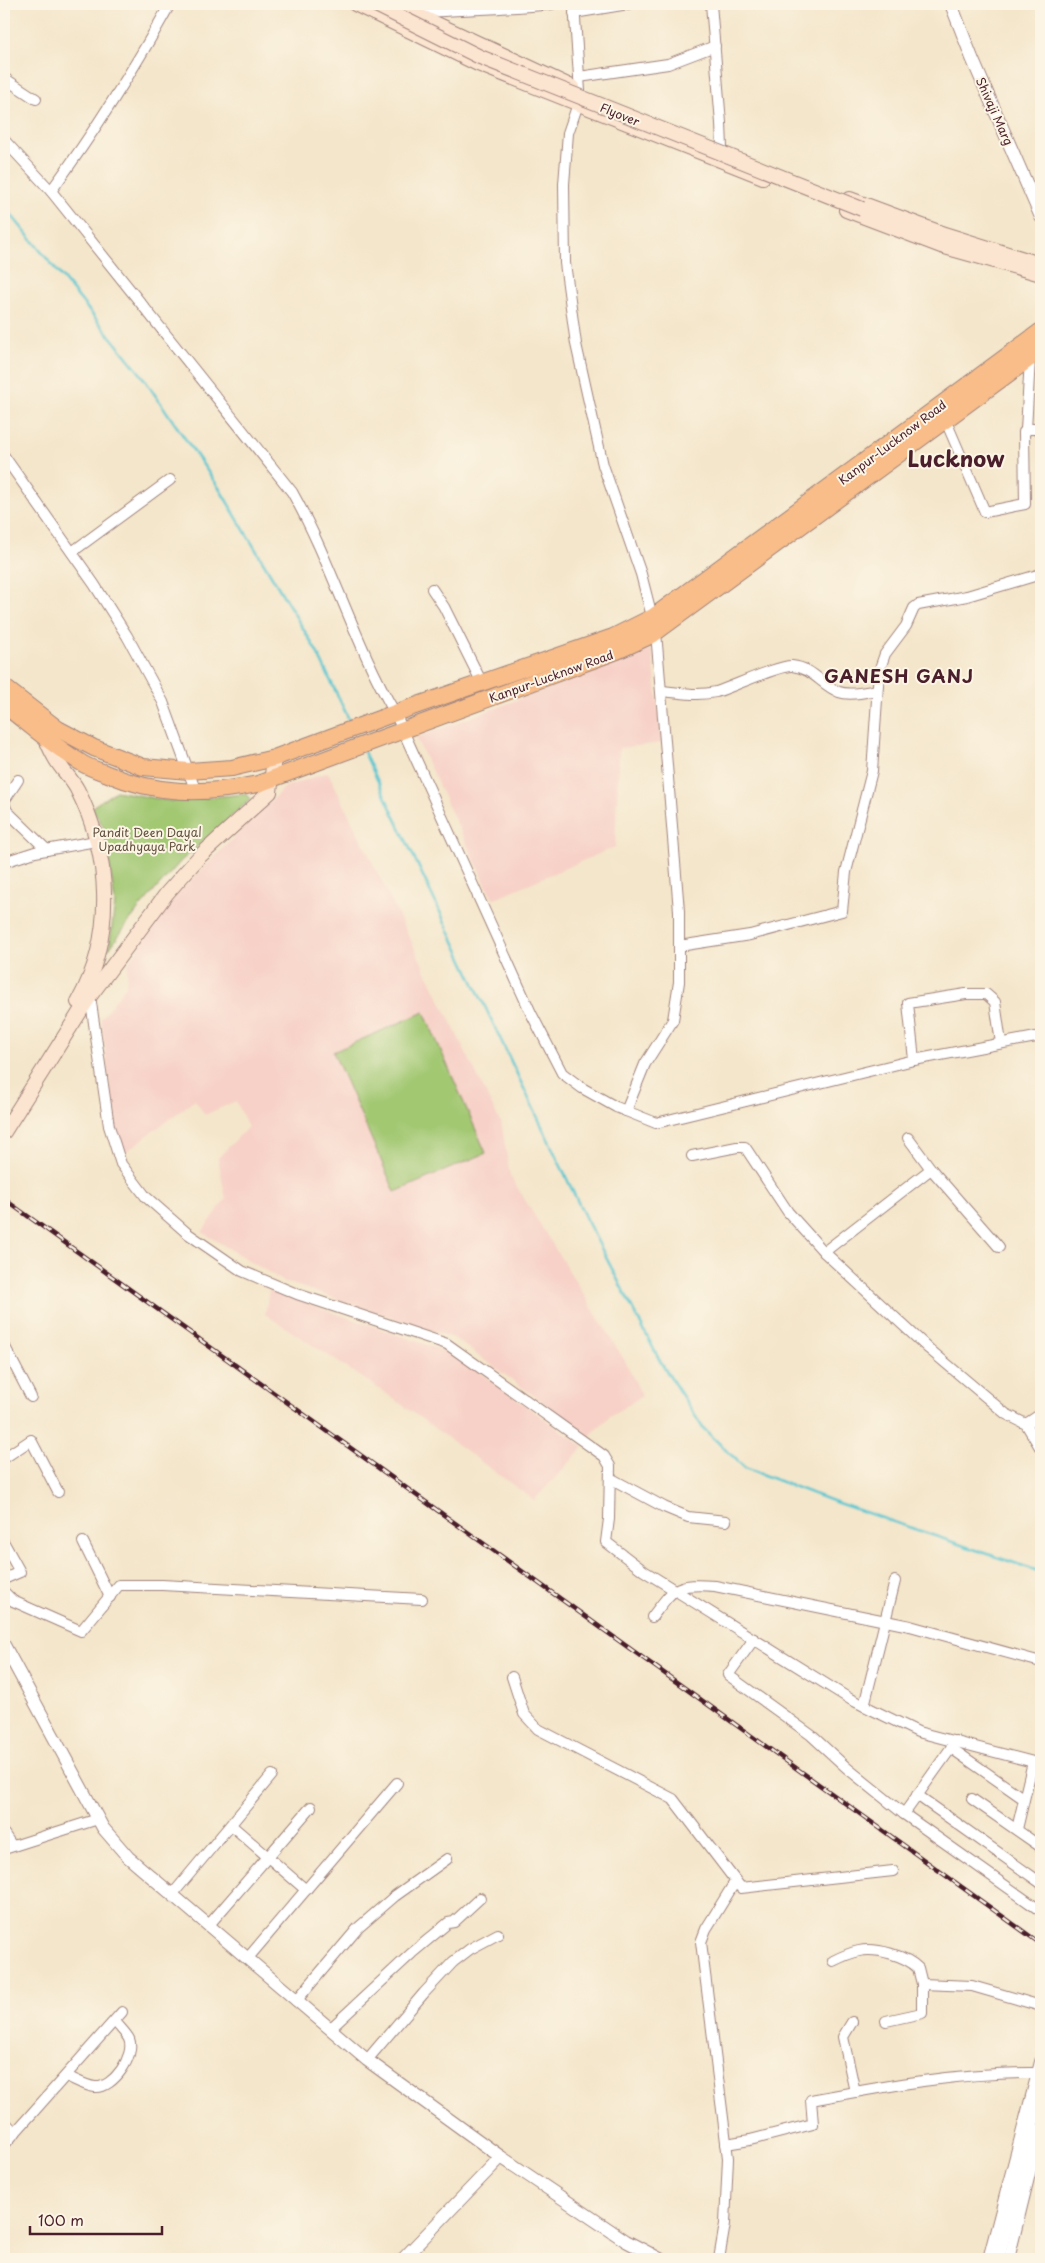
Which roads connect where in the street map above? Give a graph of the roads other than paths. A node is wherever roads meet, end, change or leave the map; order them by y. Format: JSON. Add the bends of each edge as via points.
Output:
{"nodes":[{"id":1,"x":170,"y":4,"type":"edge"},
{"id":2,"x":394,"y":4,"type":"edge"},
{"id":3,"x":552,"y":4,"type":"edge"},
{"id":4,"x":628,"y":4,"type":"edge"},
{"id":5,"x":711,"y":4,"type":"edge"},
{"id":6,"x":951,"y":4,"type":"edge"},
{"id":7,"x":364,"y":5,"type":"edge"},
{"id":8,"x":574,"y":8,"type":"edge"},
{"id":9,"x":412,"y":13,"type":"junction"},
{"id":10,"x":715,"y":46,"type":"junction"},
{"id":11,"x":4,"y":78,"type":"edge"},
{"id":12,"x":579,"y":91,"type":"junction"},
{"id":13,"x":36,"y":98,"type":"dead end"},
{"id":14,"x":4,"y":140,"type":"edge"},
{"id":15,"x":720,"y":154,"type":"junction"},
{"id":16,"x":51,"y":191,"type":"junction"},
{"id":17,"x":1041,"y":217,"type":"edge"},
{"id":18,"x":889,"y":220,"type":"junction"},
{"id":19,"x":1041,"y":265,"type":"edge"},
{"id":20,"x":1041,"y":274,"type":"edge"},
{"id":21,"x":1041,"y":331,"type":"edge"},
{"id":22,"x":1036,"y":354,"type":"edge"},
{"id":23,"x":945,"y":419,"type":"junction"},
{"id":24,"x":1041,"y":429,"type":"edge"},
{"id":25,"x":1026,"y":430,"type":"junction"},
{"id":26,"x":4,"y":456,"type":"edge"},
{"id":27,"x":170,"y":480,"type":"dead end"},
{"id":28,"x":764,"y":545,"type":"junction"},
{"id":29,"x":72,"y":552,"type":"junction"},
{"id":30,"x":1041,"y":574,"type":"edge"},
{"id":31,"x":432,"y":589,"type":"dead end"},
{"id":32,"x":655,"y":625,"type":"junction"},
{"id":33,"x":482,"y":683,"type":"junction"},
{"id":34,"x":4,"y":687,"type":"edge"},
{"id":35,"x":877,"y":690,"type":"junction"},
{"id":36,"x":662,"y":691,"type":"junction"},
{"id":37,"x":4,"y":705,"type":"edge"},
{"id":38,"x":395,"y":713,"type":"junction"},
{"id":39,"x":402,"y":731,"type":"junction"},
{"id":40,"x":44,"y":737,"type":"junction"},
{"id":41,"x":274,"y":758,"type":"junction"},
{"id":42,"x":189,"y":771,"type":"junction"},
{"id":43,"x":273,"y":778,"type":"junction"},
{"id":44,"x":18,"y":780,"type":"dead end"},
{"id":45,"x":196,"y":792,"type":"junction"},
{"id":46,"x":4,"y":802,"type":"edge"},
{"id":47,"x":96,"y":842,"type":"junction"},
{"id":48,"x":47,"y":850,"type":"junction"},
{"id":49,"x":4,"y":862,"type":"edge"},
{"id":50,"x":679,"y":946,"type":"junction"},
{"id":51,"x":90,"y":996,"type":"junction"},
{"id":52,"x":1041,"y":1036,"type":"edge"},
{"id":53,"x":1001,"y":1043,"type":"junction"},
{"id":54,"x":914,"y":1060,"type":"junction"},
{"id":55,"x":626,"y":1111,"type":"junction"},
{"id":56,"x":4,"y":1119,"type":"edge"},
{"id":57,"x":4,"y":1132,"type":"edge"},
{"id":58,"x":908,"y":1138,"type":"dead end"},
{"id":59,"x":692,"y":1156,"type":"dead end"},
{"id":60,"x":930,"y":1169,"type":"junction"},
{"id":61,"x":999,"y":1247,"type":"dead end"},
{"id":62,"x":824,"y":1252,"type":"junction"},
{"id":63,"x":4,"y":1345,"type":"edge"},
{"id":64,"x":8,"y":1362,"type":"edge"},
{"id":65,"x":31,"y":1397,"type":"dead end"},
{"id":66,"x":1041,"y":1414,"type":"edge"},
{"id":67,"x":1026,"y":1424,"type":"junction"},
{"id":68,"x":1041,"y":1449,"type":"edge"},
{"id":69,"x":4,"y":1458,"type":"edge"},
{"id":70,"x":610,"y":1478,"type":"junction"},
{"id":71,"x":58,"y":1492,"type":"dead end"},
{"id":72,"x":726,"y":1521,"type":"dead end"},
{"id":73,"x":83,"y":1542,"type":"dead end"},
{"id":74,"x":4,"y":1543,"type":"edge"},
{"id":75,"x":4,"y":1579,"type":"edge"},
{"id":76,"x":895,"y":1581,"type":"dead end"},
{"id":77,"x":674,"y":1589,"type":"junction"},
{"id":78,"x":4,"y":1592,"type":"edge"},
{"id":79,"x":110,"y":1597,"type":"junction"},
{"id":80,"x":422,"y":1599,"type":"dead end"},
{"id":81,"x":652,"y":1617,"type":"dead end"},
{"id":82,"x":884,"y":1621,"type":"junction"},
{"id":83,"x":754,"y":1639,"type":"junction"},
{"id":84,"x":4,"y":1645,"type":"edge"},
{"id":85,"x":1041,"y":1662,"type":"edge"},
{"id":86,"x":512,"y":1677,"type":"dead end"},
{"id":87,"x":864,"y":1706,"type":"junction"},
{"id":88,"x":953,"y":1745,"type":"junction"},
{"id":89,"x":1037,"y":1763,"type":"edge"},
{"id":90,"x":272,"y":1775,"type":"dead end"},
{"id":91,"x":397,"y":1783,"type":"dead end"},
{"id":92,"x":917,"y":1795,"type":"junction"},
{"id":93,"x":972,"y":1799,"type":"dead end"},
{"id":94,"x":1024,"y":1799,"type":"junction"},
{"id":95,"x":311,"y":1807,"type":"dead end"},
{"id":96,"x":904,"y":1814,"type":"junction"},
{"id":97,"x":98,"y":1819,"type":"junction"},
{"id":98,"x":230,"y":1825,"type":"junction"},
{"id":99,"x":1017,"y":1829,"type":"junction"},
{"id":100,"x":4,"y":1834,"type":"edge"},
{"id":101,"x":8,"y":1847,"type":"edge"},
{"id":102,"x":1041,"y":1847,"type":"edge"},
{"id":103,"x":268,"y":1857,"type":"junction"},
{"id":104,"x":448,"y":1859,"type":"dead end"},
{"id":105,"x":893,"y":1872,"type":"dead end"},
{"id":106,"x":735,"y":1882,"type":"junction"},
{"id":107,"x":1041,"y":1882,"type":"edge"},
{"id":108,"x":306,"y":1890,"type":"junction"},
{"id":109,"x":172,"y":1895,"type":"junction"},
{"id":110,"x":480,"y":1898,"type":"dead end"},
{"id":111,"x":1041,"y":1911,"type":"edge"},
{"id":112,"x":208,"y":1926,"type":"junction"},
{"id":113,"x":498,"y":1934,"type":"dead end"},
{"id":114,"x":247,"y":1959,"type":"junction"},
{"id":115,"x":833,"y":1961,"type":"dead end"},
{"id":116,"x":922,"y":1984,"type":"junction"},
{"id":117,"x":296,"y":2001,"type":"junction"},
{"id":118,"x":1041,"y":2006,"type":"edge"},
{"id":119,"x":122,"y":2012,"type":"dead end"},
{"id":120,"x":114,"y":2021,"type":"junction"},
{"id":121,"x":886,"y":2021,"type":"dead end"},
{"id":122,"x":852,"y":2022,"type":"dead end"},
{"id":123,"x":330,"y":2029,"type":"junction"},
{"id":124,"x":1041,"y":2058,"type":"edge"},
{"id":125,"x":367,"y":2060,"type":"junction"},
{"id":126,"x":1037,"y":2074,"type":"junction"},
{"id":127,"x":66,"y":2076,"type":"junction"},
{"id":128,"x":1041,"y":2090,"type":"edge"},
{"id":129,"x":855,"y":2092,"type":"junction"},
{"id":130,"x":4,"y":2121,"type":"edge"},
{"id":131,"x":1041,"y":2129,"type":"edge"},
{"id":132,"x":15,"y":2133,"type":"junction"},
{"id":133,"x":726,"y":2144,"type":"junction"},
{"id":134,"x":4,"y":2145,"type":"edge"},
{"id":135,"x":501,"y":2157,"type":"junction"},
{"id":136,"x":403,"y":2259,"type":"edge"},
{"id":137,"x":660,"y":2259,"type":"edge"},
{"id":138,"x":719,"y":2259,"type":"edge"},
{"id":139,"x":988,"y":2259,"type":"edge"},
{"id":140,"x":998,"y":2259,"type":"edge"},
{"id":141,"x":1008,"y":2259,"type":"edge"}],
"edges":[{"from":1,"to":16,"type":"street","via":[[95,130]]},
{"from":2,"to":9,"type":"main road"},
{"from":3,"to":9,"type":"street"},
{"from":4,"to":8,"type":"street"},
{"from":5,"to":10,"type":"street"},
{"from":6,"to":17,"type":"street","name":"Shivaji Marg"},
{"from":7,"to":12,"type":"main road","via":[[478,64]]},
{"from":7,"to":18,"type":"main road","name":"Flyover","bridge":true,"via":[[480,57]]},
{"from":8,"to":12,"type":"street"},
{"from":9,"to":12,"type":"main road"},
{"from":10,"to":12,"type":"street"},
{"from":10,"to":15,"type":"street"},
{"from":11,"to":13,"type":"street"},
{"from":12,"to":15,"type":"main road"},
{"from":12,"to":32,"type":"street","via":[[568,133],[564,184],[565,264],[603,465],[642,574]]},
{"from":14,"to":16,"type":"street"},
{"from":15,"to":18,"type":"main road"},
{"from":16,"to":38,"type":"street","via":[[292,492],[312,528],[377,681]]},
{"from":18,"to":19,"type":"main road"},
{"from":18,"to":20,"type":"main road","via":[[941,246]]},
{"from":21,"to":28,"type":"main road","name":"Kanpur-Lucknow Road"},
{"from":22,"to":23,"type":"main road","name":"Kanpur-Lucknow Road"},
{"from":22,"to":25,"type":"street"},
{"from":23,"to":25,"type":"street","via":[[985,512],[1025,504]]},
{"from":23,"to":28,"type":"main road","name":"Kanpur-Lucknow Road"},
{"from":24,"to":25,"type":"street"},
{"from":26,"to":29,"type":"street"},
{"from":27,"to":29,"type":"street"},
{"from":28,"to":32,"type":"main road","name":"Kanpur-Lucknow Road"},
{"from":29,"to":42,"type":"street","via":[[127,636],[163,702]]},
{"from":30,"to":35,"type":"street","via":[[967,596],[918,605],[885,654]]},
{"from":31,"to":33,"type":"street"},
{"from":32,"to":33,"type":"main road","name":"Kanpur-Lucknow Road"},
{"from":32,"to":36,"type":"street"},
{"from":32,"to":39,"type":"main road","name":"Kanpur-Lucknow Road","via":[[617,651]]},
{"from":33,"to":38,"type":"main road","name":"Kanpur-Lucknow Road"},
{"from":34,"to":42,"type":"main road","name":"Kanpur-Lucknow Road","via":[[58,729],[94,748],[143,767]]},
{"from":35,"to":36,"type":"street","via":[[840,693],[811,671],[790,666],[714,692]]},
{"from":35,"to":50,"type":"street","via":[[872,771],[846,872],[842,911],[750,935]]},
{"from":36,"to":50,"type":"street"},
{"from":37,"to":40,"type":"main road","name":"Kanpur-Lucknow Road"},
{"from":38,"to":39,"type":"street"},
{"from":38,"to":41,"type":"main road","name":"Kanpur-Lucknow Road"},
{"from":39,"to":43,"type":"main road","name":"Kanpur-Lucknow Road"},
{"from":39,"to":55,"type":"street","via":[[531,1013],[562,1073],[582,1088]]},
{"from":40,"to":45,"type":"main road","name":"Kanpur-Lucknow Road","via":[[81,763],[120,779],[153,789]]},
{"from":40,"to":47,"type":"main road","via":[[76,788]]},
{"from":41,"to":42,"type":"main road","name":"Kanpur-Lucknow Road","via":[[232,768]]},
{"from":41,"to":43,"type":"main road"},
{"from":42,"to":45,"type":"street"},
{"from":43,"to":45,"type":"main road","name":"Kanpur-Lucknow Road","via":[[224,791]]},
{"from":43,"to":51,"type":"main road","via":[[270,792],[200,856],[167,893]]},
{"from":44,"to":46,"type":"street"},
{"from":46,"to":48,"type":"street","via":[[7,811]]},
{"from":47,"to":48,"type":"street"},
{"from":47,"to":56,"type":"main road","via":[[104,880],[100,948],[72,1014]]},
{"from":48,"to":49,"type":"street"},
{"from":50,"to":55,"type":"street","via":[[679,982],[673,1020],[645,1064]]},
{"from":51,"to":57,"type":"main road"},
{"from":51,"to":70,"type":"street","via":[[109,1126],[121,1164],[146,1197],[187,1233],[242,1270],[297,1294],[447,1344],[604,1456],[610,1466]]},
{"from":52,"to":53,"type":"street"},
{"from":53,"to":54,"type":"street"},
{"from":53,"to":54,"type":"street","via":[[995,1002],[986,994],[908,1003]]},
{"from":54,"to":55,"type":"street","via":[[656,1123]]},
{"from":58,"to":60,"type":"street"},
{"from":59,"to":62,"type":"street","via":[[745,1147],[788,1212]]},
{"from":60,"to":61,"type":"street"},
{"from":60,"to":62,"type":"street"},
{"from":62,"to":67,"type":"street","via":[[929,1350],[1006,1414]]},
{"from":63,"to":64,"type":"street"},
{"from":64,"to":65,"type":"street"},
{"from":66,"to":67,"type":"street"},
{"from":67,"to":68,"type":"street"},
{"from":69,"to":71,"type":"street","via":[[31,1440]]},
{"from":70,"to":72,"type":"street","via":[[664,1508],[688,1517]]},
{"from":70,"to":77,"type":"street","via":[[606,1542]]},
{"from":73,"to":79,"type":"street"},
{"from":74,"to":75,"type":"street","via":[[20,1572]]},
{"from":76,"to":82,"type":"street"},
{"from":77,"to":81,"type":"street"},
{"from":77,"to":82,"type":"street","via":[[689,1584],[714,1586]]},
{"from":77,"to":83,"type":"street"},
{"from":78,"to":79,"type":"street","via":[[13,1601],[82,1631]]},
{"from":79,"to":80,"type":"street","via":[[119,1585],[162,1585]]},
{"from":82,"to":85,"type":"street"},
{"from":82,"to":87,"type":"street"},
{"from":83,"to":87,"type":"street"},
{"from":83,"to":96,"type":"street","via":[[728,1675],[811,1735]]},
{"from":84,"to":97,"type":"street"},
{"from":86,"to":106,"type":"street","via":[[524,1714],[538,1729],[673,1798]]},
{"from":87,"to":88,"type":"street"},
{"from":88,"to":89,"type":"street"},
{"from":88,"to":92,"type":"street"},
{"from":88,"to":94,"type":"street"},
{"from":89,"to":94,"type":"street"},
{"from":90,"to":98,"type":"street"},
{"from":91,"to":108,"type":"street"},
{"from":92,"to":96,"type":"street"},
{"from":92,"to":107,"type":"street"},
{"from":93,"to":99,"type":"street"},
{"from":94,"to":99,"type":"street"},
{"from":95,"to":103,"type":"street"},
{"from":96,"to":111,"type":"street"},
{"from":97,"to":101,"type":"street"},
{"from":97,"to":109,"type":"street","via":[[128,1857]]},
{"from":98,"to":103,"type":"street"},
{"from":98,"to":109,"type":"street"},
{"from":99,"to":102,"type":"street"},
{"from":100,"to":101,"type":"street"},
{"from":103,"to":108,"type":"street"},
{"from":103,"to":112,"type":"street"},
{"from":104,"to":117,"type":"street","via":[[395,1896],[358,1928]]},
{"from":105,"to":106,"type":"street","via":[[741,1888]]},
{"from":106,"to":133,"type":"street","via":[[706,1928],[702,1942]]},
{"from":108,"to":114,"type":"street"},
{"from":109,"to":112,"type":"street"},
{"from":110,"to":123,"type":"street","via":[[412,1953]]},
{"from":112,"to":114,"type":"street"},
{"from":113,"to":125,"type":"street","via":[[453,1962]]},
{"from":114,"to":117,"type":"street"},
{"from":115,"to":116,"type":"street","via":[[864,1950],[903,1956],[918,1968]]},
{"from":116,"to":118,"type":"street","via":[[972,1986]]},
{"from":116,"to":121,"type":"street","via":[[922,2013]]},
{"from":117,"to":123,"type":"street"},
{"from":119,"to":120,"type":"street"},
{"from":120,"to":127,"type":"street"},
{"from":120,"to":127,"type":"street","via":[[129,2040],[129,2050],[119,2075],[95,2088]]},
{"from":122,"to":129,"type":"street","via":[[843,2037]]},
{"from":123,"to":125,"type":"street"},
{"from":124,"to":126,"type":"street"},
{"from":125,"to":135,"type":"street"},
{"from":126,"to":129,"type":"street","via":[[963,2076]]},
{"from":126,"to":139,"type":"street"},
{"from":127,"to":132,"type":"street"},
{"from":128,"to":140,"type":"street"},
{"from":129,"to":133,"type":"street","via":[[810,2100],[812,2124]]},
{"from":130,"to":132,"type":"street"},
{"from":131,"to":141,"type":"street"},
{"from":132,"to":134,"type":"street"},
{"from":133,"to":138,"type":"street","via":[[725,2224]]},
{"from":135,"to":136,"type":"street"},
{"from":135,"to":137,"type":"street","via":[[626,2241]]}]}
